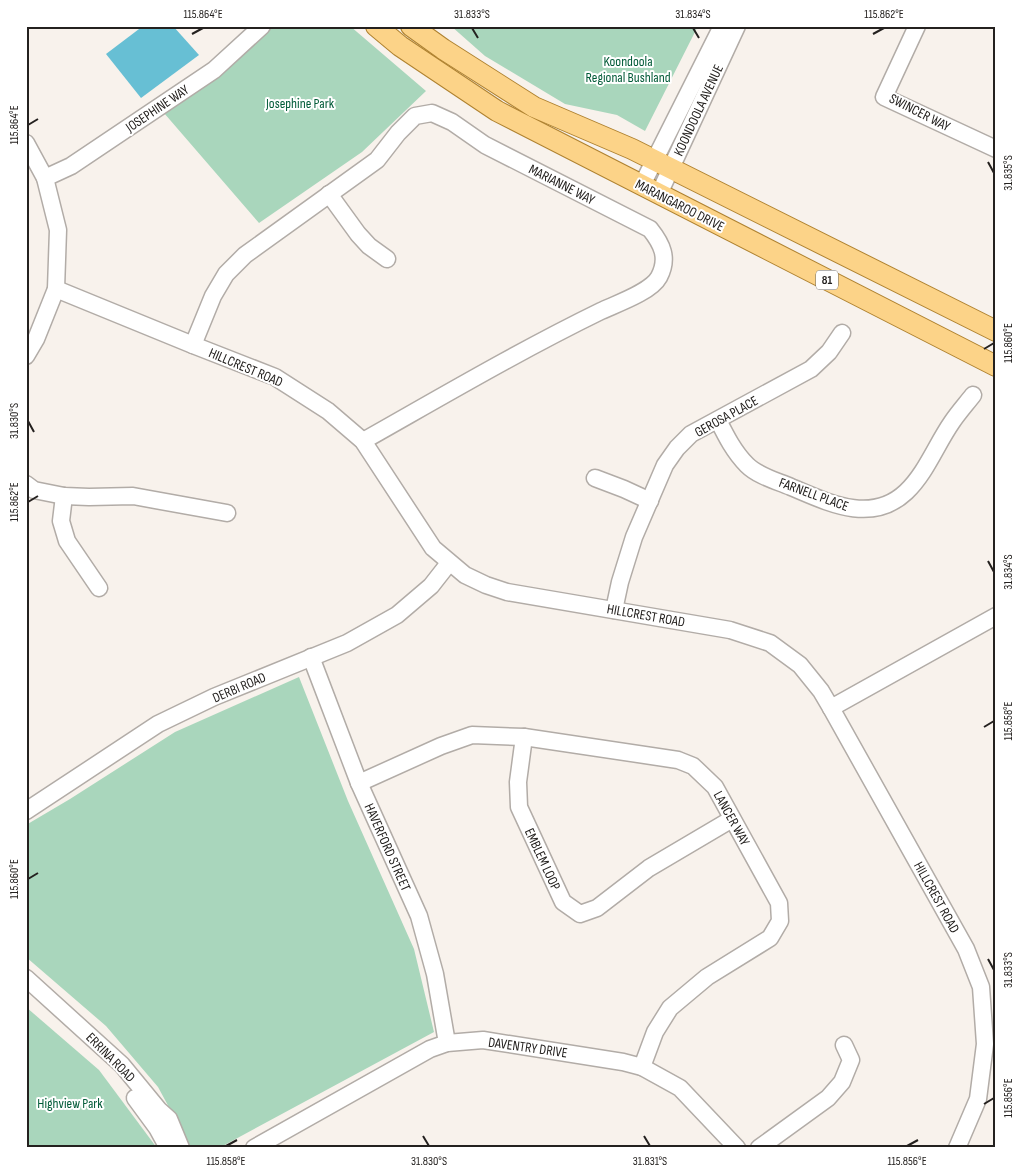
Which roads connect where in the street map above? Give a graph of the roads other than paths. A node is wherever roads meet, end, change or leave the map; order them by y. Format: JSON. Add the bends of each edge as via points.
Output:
{"nodes":[{"id":1,"x":262,"y":26,"type":"edge"},
{"id":2,"x":376,"y":26,"type":"edge"},
{"id":3,"x":411,"y":26,"type":"edge"},
{"id":4,"x":722,"y":26,"type":"edge"},
{"id":5,"x":737,"y":26,"type":"edge"},
{"id":6,"x":917,"y":26,"type":"edge"},
{"id":7,"x":26,"y":143,"type":"edge"},
{"id":8,"x":996,"y":149,"type":"edge"},
{"id":9,"x":662,"y":165,"type":"junction"},
{"id":10,"x":44,"y":178,"type":"junction"},
{"id":11,"x":650,"y":190,"type":"junction"},
{"id":12,"x":329,"y":194,"type":"junction"},
{"id":13,"x":387,"y":259,"type":"dead end"},
{"id":14,"x":56,"y":289,"type":"junction"},
{"id":15,"x":996,"y":331,"type":"edge"},
{"id":16,"x":842,"y":333,"type":"dead end"},
{"id":17,"x":193,"y":345,"type":"junction"},
{"id":18,"x":26,"y":356,"type":"edge"},
{"id":19,"x":996,"y":366,"type":"edge"},
{"id":20,"x":973,"y":395,"type":"dead end"},
{"id":21,"x":718,"y":420,"type":"junction"},
{"id":22,"x":363,"y":441,"type":"junction"},
{"id":23,"x":595,"y":478,"type":"dead end"},
{"id":24,"x":26,"y":484,"type":"edge"},
{"id":25,"x":64,"y":496,"type":"junction"},
{"id":26,"x":650,"y":501,"type":"junction"},
{"id":27,"x":227,"y":513,"type":"dead end"},
{"id":28,"x":449,"y":563,"type":"junction"},
{"id":29,"x":100,"y":588,"type":"dead end"},
{"id":30,"x":614,"y":610,"type":"junction"},
{"id":31,"x":996,"y":616,"type":"edge"},
{"id":32,"x":311,"y":657,"type":"junction"},
{"id":33,"x":831,"y":708,"type":"junction"},
{"id":34,"x":524,"y":737,"type":"junction"},
{"id":35,"x":359,"y":783,"type":"junction"},
{"id":36,"x":26,"y":811,"type":"edge"},
{"id":37,"x":732,"y":819,"type":"junction"},
{"id":38,"x":26,"y":978,"type":"edge"},
{"id":39,"x":26,"y":992,"type":"edge"},
{"id":40,"x":447,"y":1043,"type":"junction"},
{"id":41,"x":991,"y":1044,"type":"edge"},
{"id":42,"x":844,"y":1045,"type":"dead end"},
{"id":43,"x":642,"y":1067,"type":"junction"},
{"id":44,"x":168,"y":1148,"type":"edge"},
{"id":45,"x":181,"y":1148,"type":"edge"},
{"id":46,"x":254,"y":1148,"type":"edge"},
{"id":47,"x":737,"y":1148,"type":"edge"},
{"id":48,"x":759,"y":1148,"type":"edge"},
{"id":49,"x":957,"y":1148,"type":"edge"}],
"edges":[{"from":1,"to":10,"type":"street","name":"JOSEPHINE WAY","via":[[214,70],[71,166]]},
{"from":2,"to":11,"type":"main road","name":"MARANGAROO DRIVE","number":"81","via":[[400,46],[497,111]]},
{"from":3,"to":9,"type":"main road","name":"MARANGAROO DRIVE","number":"81","via":[[534,107]]},
{"from":4,"to":9,"type":"street","name":"KOONDOOLA AVENUE"},
{"from":5,"to":9,"type":"street","name":"KOONDOOLA AVENUE"},
{"from":6,"to":8,"type":"street","name":"SWINCER WAY","via":[[884,97]]},
{"from":7,"to":10,"type":"street"},
{"from":9,"to":11,"type":"street","name":"KOONDOOLA AVENUE"},
{"from":9,"to":15,"type":"main road","name":"MARANGAROO DRIVE","number":"81"},
{"from":10,"to":14,"type":"street","via":[[58,230]]},
{"from":11,"to":19,"type":"main road","name":"MARANGAROO DRIVE","number":"81"},
{"from":12,"to":13,"type":"street","via":[[358,234]]},
{"from":12,"to":17,"type":"street","name":"MARIANNE WAY","via":[[245,255],[226,274],[213,296]]},
{"from":12,"to":22,"type":"street","name":"MARIANNE WAY","via":[[377,160],[415,116],[432,113],[486,145],[650,228],[662,246],[665,260],[658,278],[646,289],[562,330]]},
{"from":14,"to":17,"type":"street","name":"HILLCREST ROAD"},
{"from":14,"to":18,"type":"street"},
{"from":16,"to":21,"type":"street","name":"GEROSA PLACE","via":[[829,352],[811,369]]},
{"from":17,"to":22,"type":"street","name":"HILLCREST ROAD","via":[[275,377],[328,411]]},
{"from":20,"to":21,"type":"street","name":"FARNELL PLACE","via":[[952,422],[919,477],[904,493],[884,506],[857,509],[835,505],[748,466],[735,451]]},
{"from":21,"to":26,"type":"street","name":"GEROSA PLACE","via":[[691,434],[677,448],[665,466]]},
{"from":22,"to":28,"type":"street","name":"HILLCREST ROAD","via":[[433,548]]},
{"from":23,"to":26,"type":"street"},
{"from":24,"to":25,"type":"street","via":[[34,490]]},
{"from":25,"to":27,"type":"street","via":[[133,496]]},
{"from":25,"to":29,"type":"street","via":[[61,521],[67,541]]},
{"from":26,"to":30,"type":"street","name":"GEROSA PLACE","via":[[634,537]]},
{"from":28,"to":30,"type":"street","name":"HILLCREST ROAD","via":[[465,575],[507,592]]},
{"from":28,"to":32,"type":"street","name":"DERBI ROAD","via":[[431,586],[397,615],[346,643]]},
{"from":30,"to":33,"type":"street","name":"HILLCREST ROAD","via":[[730,630],[770,643],[800,665]]},
{"from":31,"to":33,"type":"street"},
{"from":32,"to":35,"type":"street","name":"HAVERFORD STREET"},
{"from":32,"to":36,"type":"street","name":"DERBI ROAD","via":[[158,724]]},
{"from":33,"to":41,"type":"street","name":"HILLCREST ROAD","via":[[966,949],[980,987]]},
{"from":34,"to":35,"type":"street","name":"LANCER WAY","via":[[472,735]]},
{"from":34,"to":37,"type":"street","name":"LANCER WAY","via":[[686,763],[714,787]]},
{"from":34,"to":37,"type":"street","name":"EMBLEM LOOP","via":[[518,782],[520,807],[563,902],[580,914],[597,908],[649,868]]},
{"from":35,"to":40,"type":"street","name":"HAVERFORD STREET","via":[[419,916],[435,974]]},
{"from":37,"to":43,"type":"street","name":"LANCER WAY","via":[[779,903],[780,922],[770,938],[707,977],[670,1008],[655,1032]]},
{"from":38,"to":45,"type":"street","name":"ERRINA ROAD","via":[[122,1065],[169,1119]]},
{"from":39,"to":44,"type":"street","name":"ERRINA ROAD","via":[[122,1081]]},
{"from":40,"to":43,"type":"street","name":"DAVENTRY DRIVE","via":[[483,1040]]},
{"from":40,"to":46,"type":"street","name":"DAVENTRY DRIVE","via":[[430,1049]]},
{"from":41,"to":49,"type":"street","name":"HILLCREST ROAD","via":[[978,1098]]},
{"from":42,"to":48,"type":"street","via":[[851,1060],[842,1082],[828,1098]]},
{"from":43,"to":47,"type":"street","name":"DAVENTRY DRIVE","via":[[680,1088]]}]}
